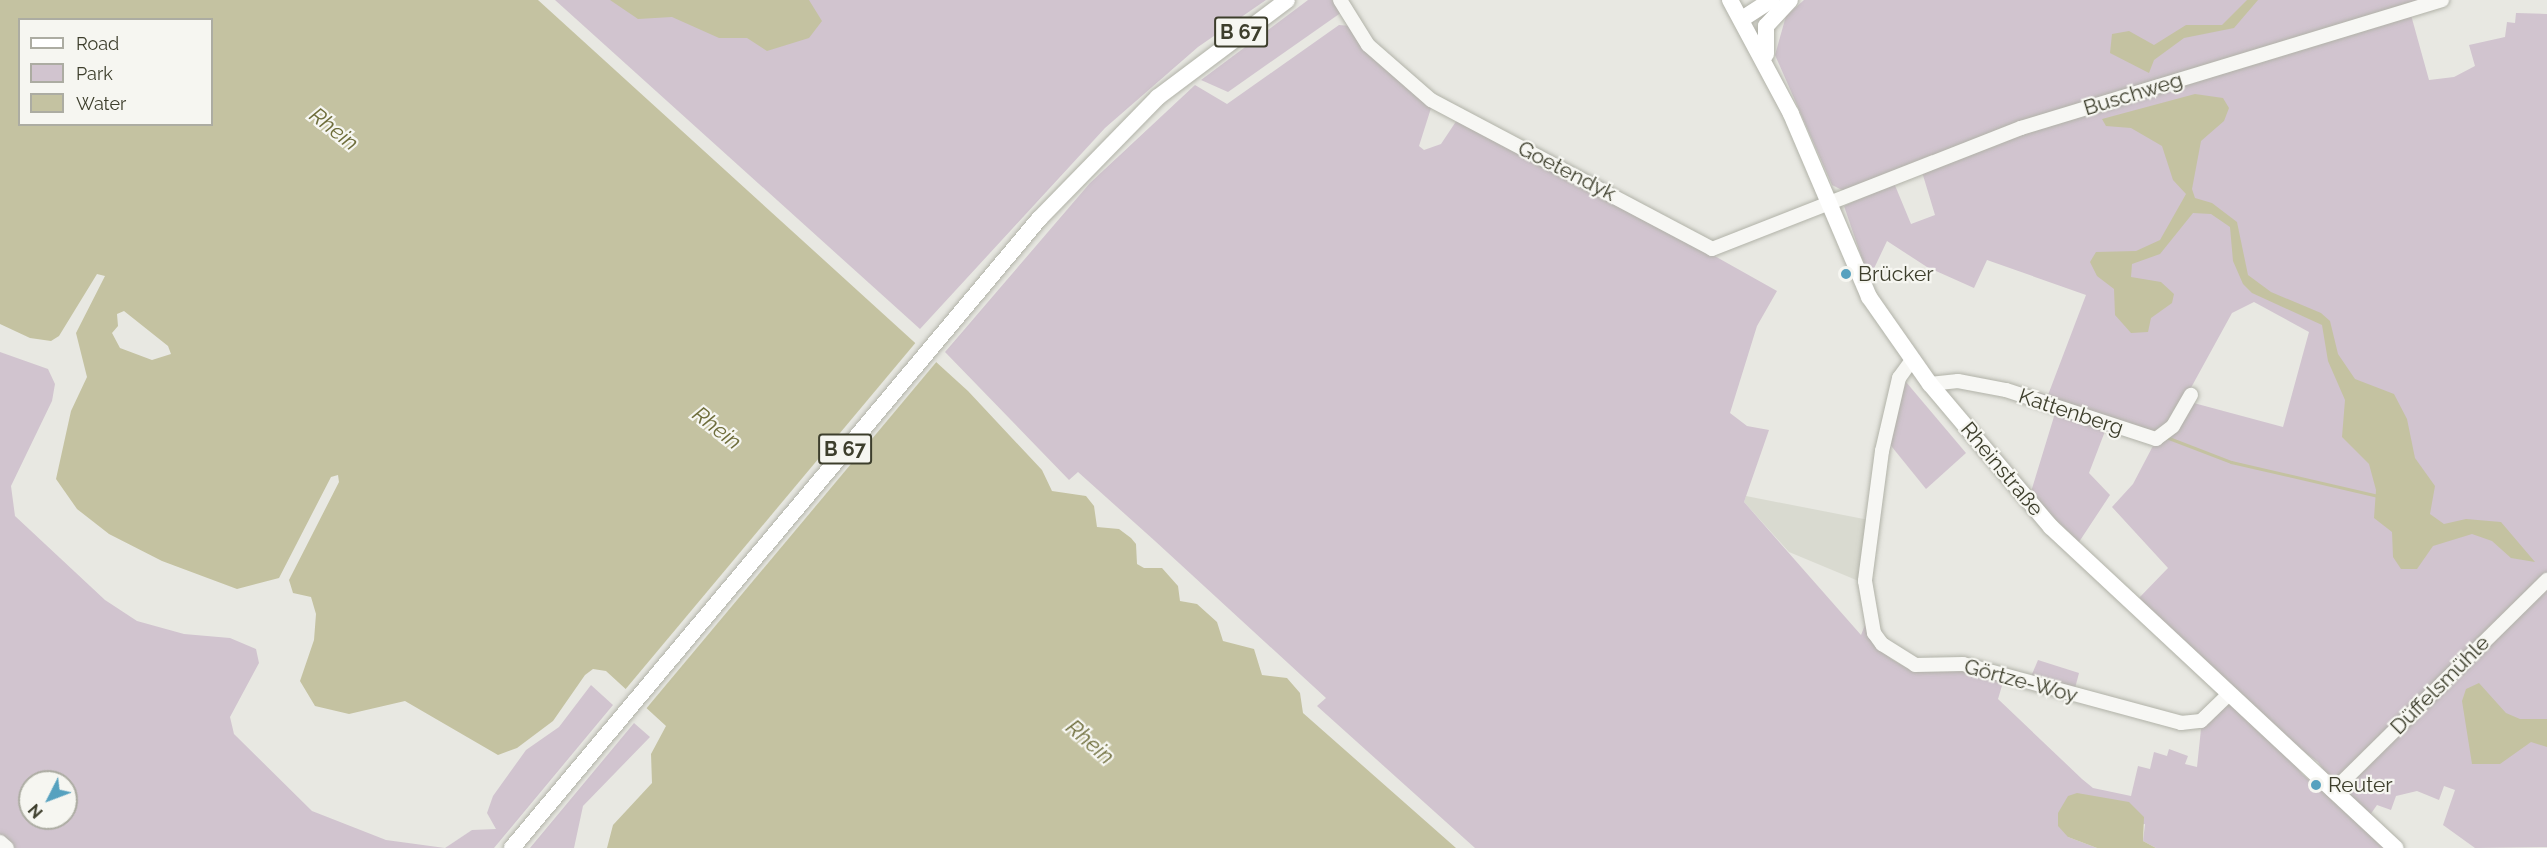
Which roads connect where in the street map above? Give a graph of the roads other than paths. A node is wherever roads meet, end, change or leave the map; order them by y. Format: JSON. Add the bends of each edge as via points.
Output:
{"nodes":[{"id":1,"x":1287,"y":0,"type":"edge"},
{"id":2,"x":1340,"y":0,"type":"edge"},
{"id":3,"x":1730,"y":0,"type":"edge"},
{"id":4,"x":1771,"y":0,"type":"edge"},
{"id":5,"x":1789,"y":0,"type":"edge"},
{"id":6,"x":2442,"y":0,"type":"edge"},
{"id":7,"x":1742,"y":20,"type":"junction"},
{"id":8,"x":1770,"y":69,"type":"junction"},
{"id":9,"x":1828,"y":203,"type":"junction"},
{"id":10,"x":1912,"y":360,"type":"junction"},
{"id":11,"x":1930,"y":384,"type":"junction"},
{"id":12,"x":2191,"y":395,"type":"dead end"},
{"id":13,"x":2547,"y":580,"type":"edge"},
{"id":14,"x":2230,"y":693,"type":"junction"},
{"id":15,"x":2333,"y":791,"type":"junction"},
{"id":16,"x":0,"y":842,"type":"edge"},
{"id":17,"x":7,"y":848,"type":"edge"},
{"id":18,"x":512,"y":848,"type":"edge"},
{"id":19,"x":2395,"y":848,"type":"edge"}],
"edges":[{"from":1,"to":18,"type":"main road","number":"B 67","via":[[1196,66],[1107,146],[1039,219]]},
{"from":2,"to":9,"type":"street","name":"Goetendyk","via":[[1368,45],[1444,109],[1712,249]]},
{"from":3,"to":7,"type":"main road","name":"Rheinstraße"},
{"from":4,"to":7,"type":"main road"},
{"from":5,"to":7,"type":"main road"},
{"from":5,"to":8,"type":"main road","via":[[1763,34]]},
{"from":6,"to":9,"type":"street","name":"Buschweg","via":[[2021,128]]},
{"from":7,"to":8,"type":"main road","name":"Rheinstraße"},
{"from":8,"to":9,"type":"main road","name":"Rheinstraße"},
{"from":9,"to":10,"type":"main road","name":"Rheinstraße","via":[[1869,297]]},
{"from":10,"to":11,"type":"main road","name":"Rheinstraße"},
{"from":10,"to":14,"type":"street","name":"Görtze-Woy","via":[[1899,378],[1882,451],[1865,581],[1874,633],[1882,644],[1915,664],[1964,664],[2181,723],[2201,721]]},
{"from":11,"to":12,"type":"street","name":"Kattenberg","via":[[1958,381],[2006,390],[2156,440],[2173,426]]},
{"from":11,"to":14,"type":"main road","name":"Rheinstraße","via":[[2045,520]]},
{"from":13,"to":15,"type":"street","name":"Düffelsmühle"},
{"from":14,"to":15,"type":"main road","name":"Rheinstraße"},
{"from":15,"to":19,"type":"main road","name":"Rheinstraße"},
{"from":16,"to":17,"type":"street"}]}
